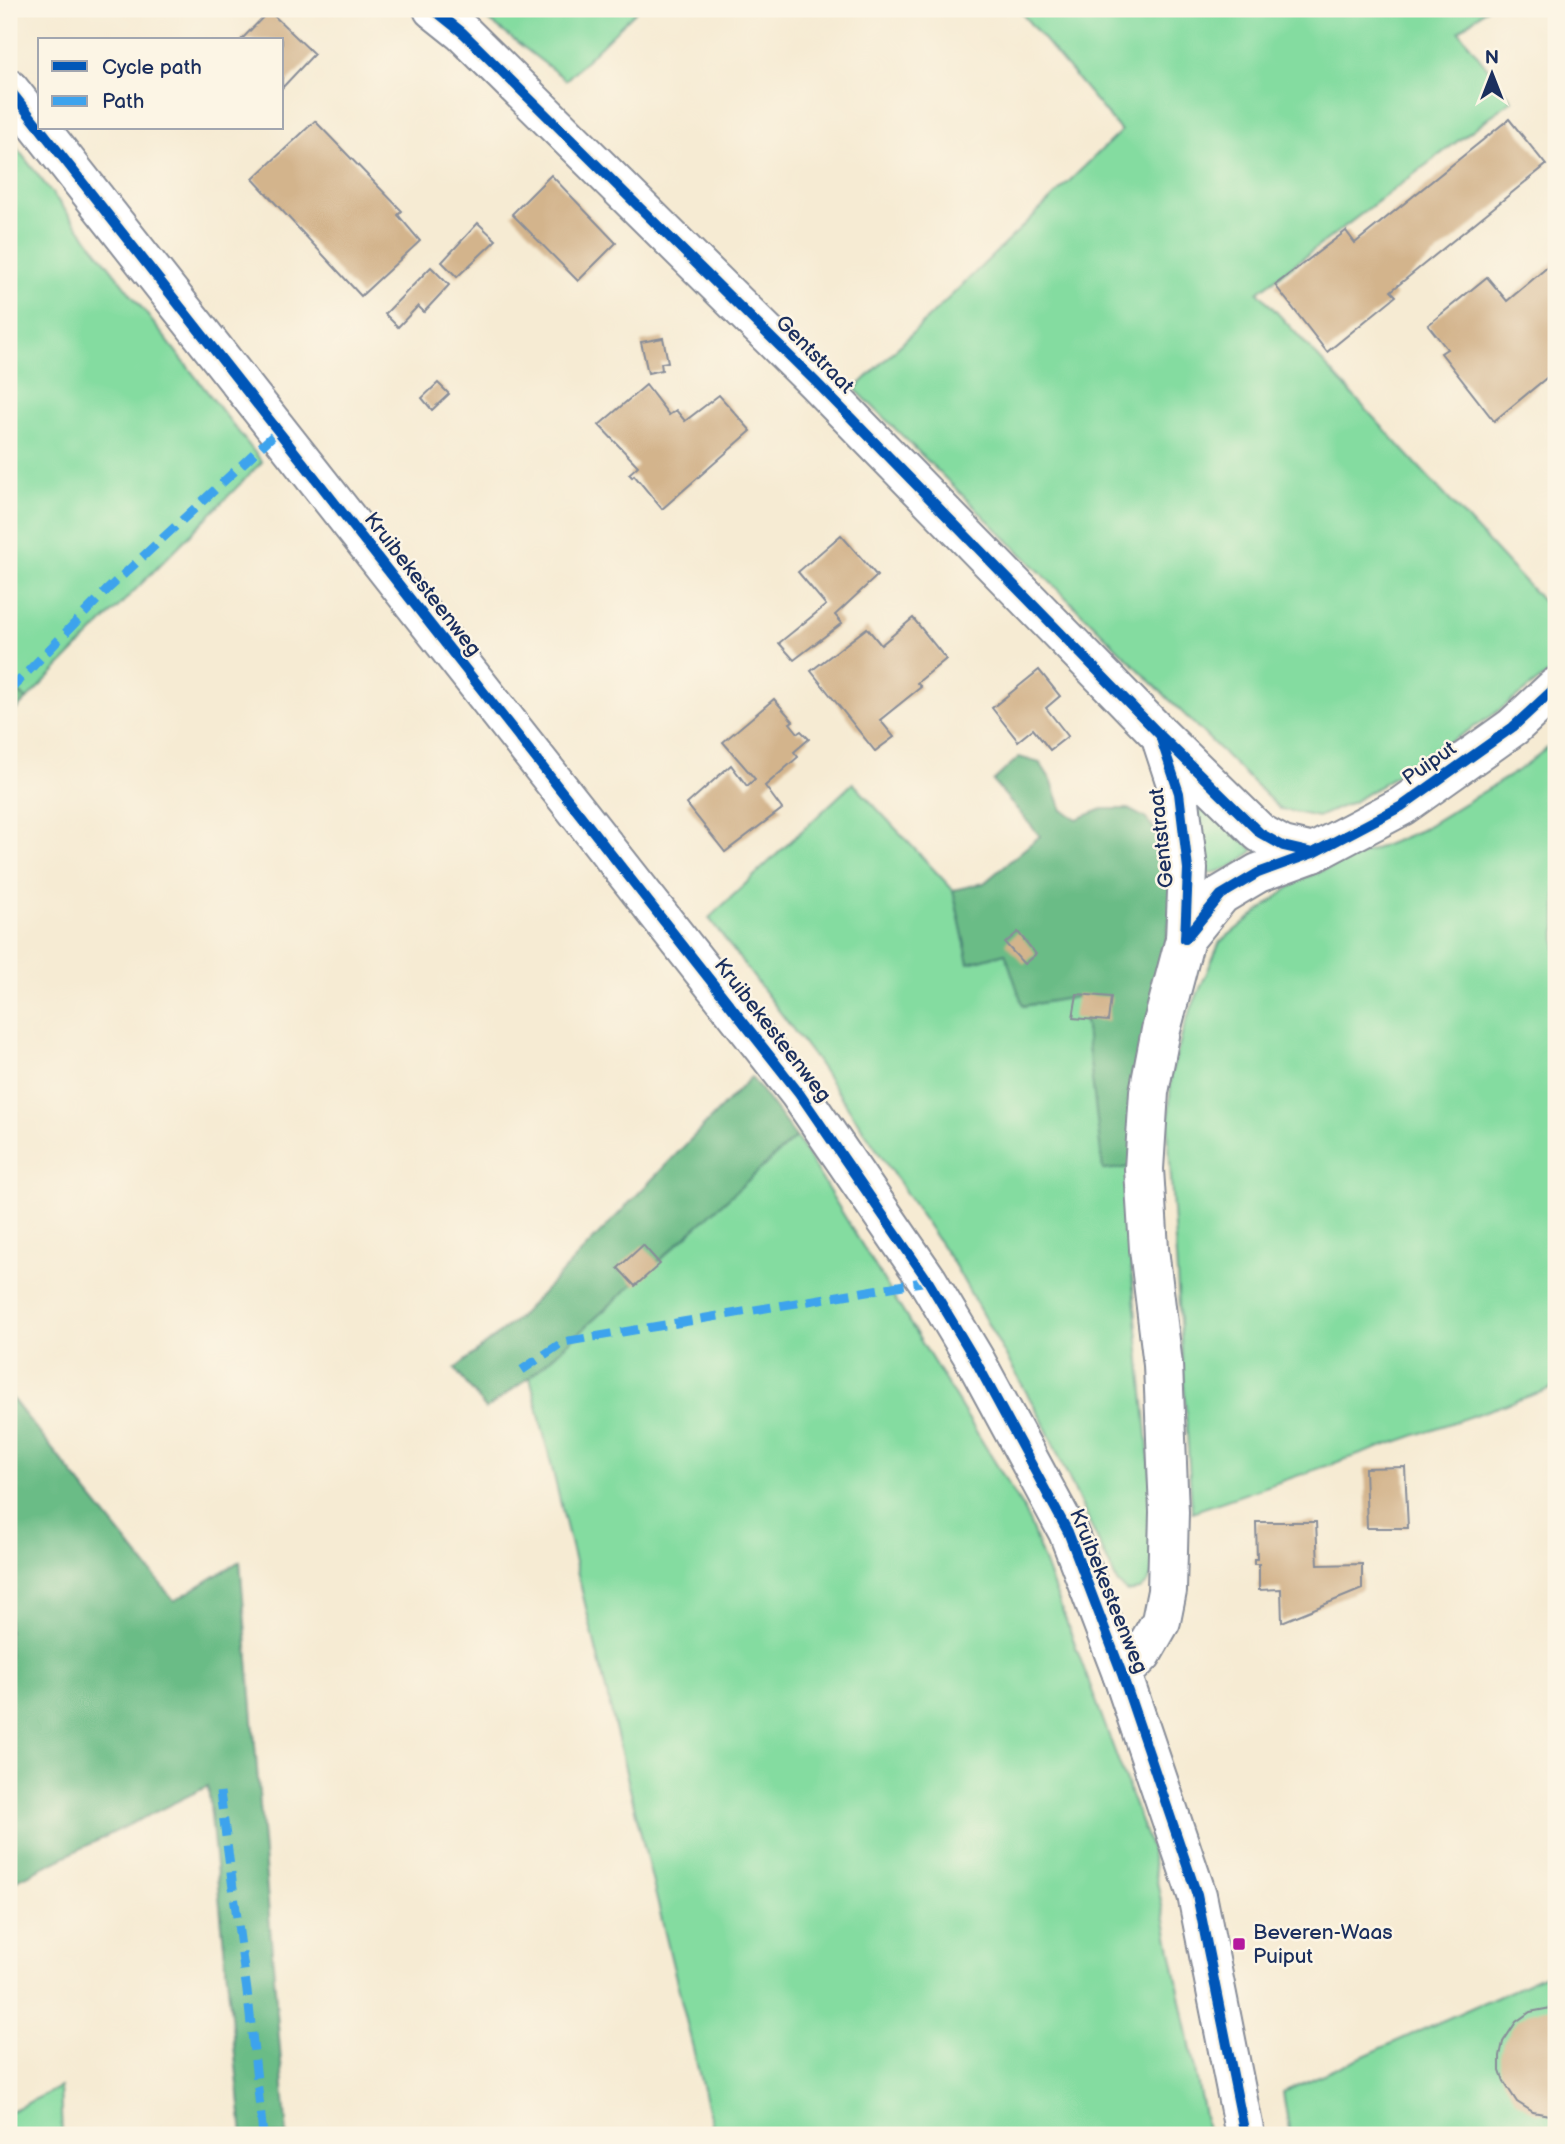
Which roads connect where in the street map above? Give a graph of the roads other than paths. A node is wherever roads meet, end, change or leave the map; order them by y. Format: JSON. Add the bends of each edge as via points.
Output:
{"nodes":[{"id":1,"x":433,"y":9,"type":"edge"},
{"id":2,"x":9,"y":89,"type":"edge"},
{"id":3,"x":38,"y":126,"type":"edge"},
{"id":4,"x":41,"y":130,"type":"edge"},
{"id":5,"x":1556,"y":687,"type":"edge"},
{"id":6,"x":1160,"y":736,"type":"junction"},
{"id":7,"x":1312,"y":853,"type":"junction"},
{"id":8,"x":1185,"y":939,"type":"junction"},
{"id":9,"x":1122,"y":1674,"type":"junction"},
{"id":10,"x":1245,"y":2135,"type":"edge"}],
"edges":[{"from":1,"to":6,"type":"street","name":"Gentstraat","via":[[463,33],[815,381]]},
{"from":2,"to":3,"type":"street","name":"Kruibekesteenweg"},
{"from":4,"to":9,"type":"street","name":"Kruibekesteenweg","via":[[799,1093],[928,1281],[974,1358],[1068,1532]]},
{"from":5,"to":7,"type":"street","name":"Puiput","via":[[1513,727],[1402,806]]},
{"from":6,"to":7,"type":"street","name":"Gentstraat","via":[[1260,834]]},
{"from":6,"to":8,"type":"street","name":"Gentstraat","via":[[1179,793],[1188,869]]},
{"from":7,"to":8,"type":"street","name":"Kruibekesteenweg","via":[[1258,873],[1221,895]]},
{"from":8,"to":9,"type":"street","name":"Kruibekesteenweg","via":[[1149,1091],[1144,1169],[1163,1365],[1169,1561],[1161,1621],[1142,1654]]},
{"from":9,"to":10,"type":"street","name":"Kruibekesteenweg","via":[[1197,1895]]}]}
